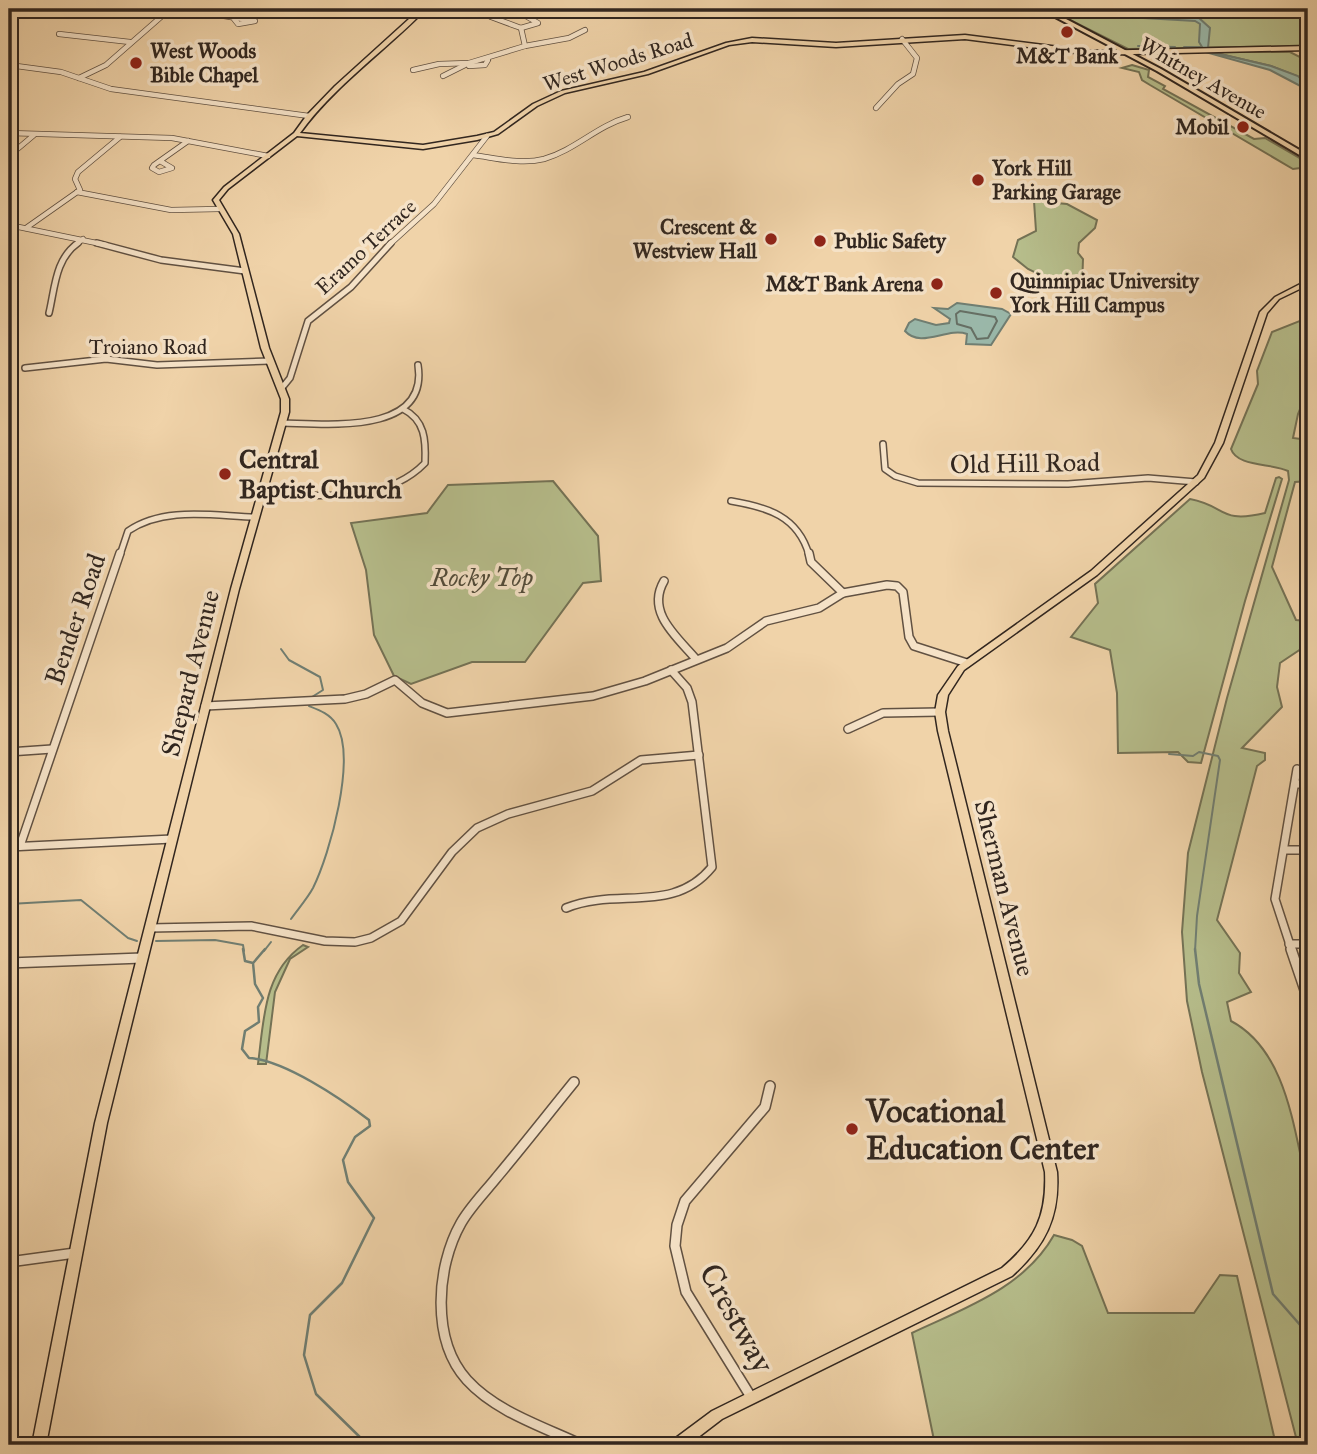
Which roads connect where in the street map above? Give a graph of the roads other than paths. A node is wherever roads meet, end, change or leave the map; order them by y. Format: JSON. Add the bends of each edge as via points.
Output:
{"nodes":[{"id":1,"x":170,"y":9,"type":"edge"},
{"id":2,"x":208,"y":9,"type":"edge"},
{"id":3,"x":423,"y":9,"type":"edge"},
{"id":4,"x":489,"y":9,"type":"edge"},
{"id":5,"x":531,"y":9,"type":"edge"},
{"id":6,"x":1043,"y":9,"type":"edge"},
{"id":7,"x":234,"y":19,"type":"dead end"},
{"id":8,"x":520,"y":28,"type":"junction"},
{"id":9,"x":585,"y":30,"type":"dead end"},
{"id":10,"x":59,"y":34,"type":"dead end"},
{"id":11,"x":902,"y":39,"type":"junction"},
{"id":12,"x":130,"y":42,"type":"junction"},
{"id":13,"x":526,"y":46,"type":"junction"},
{"id":14,"x":1308,"y":48,"type":"edge"},
{"id":15,"x":1124,"y":52,"type":"junction"},
{"id":16,"x":9,"y":65,"type":"edge"},
{"id":17,"x":469,"y":65,"type":"junction"},
{"id":18,"x":413,"y":69,"type":"dead end"},
{"id":19,"x":443,"y":76,"type":"dead end"},
{"id":20,"x":79,"y":78,"type":"junction"},
{"id":21,"x":876,"y":108,"type":"dead end"},
{"id":22,"x":309,"y":116,"type":"junction"},
{"id":23,"x":628,"y":117,"type":"dead end"},
{"id":24,"x":9,"y":133,"type":"edge"},
{"id":25,"x":296,"y":134,"type":"junction"},
{"id":26,"x":34,"y":135,"type":"junction"},
{"id":27,"x":121,"y":136,"type":"junction"},
{"id":28,"x":487,"y":136,"type":"junction"},
{"id":29,"x":189,"y":140,"type":"junction"},
{"id":30,"x":473,"y":155,"type":"junction"},
{"id":31,"x":9,"y":156,"type":"edge"},
{"id":32,"x":268,"y":156,"type":"junction"},
{"id":33,"x":1308,"y":158,"type":"edge"},
{"id":34,"x":160,"y":161,"type":"dead end"},
{"id":35,"x":77,"y":192,"type":"junction"},
{"id":36,"x":219,"y":209,"type":"junction"},
{"id":37,"x":9,"y":225,"type":"edge"},
{"id":38,"x":26,"y":229,"type":"junction"},
{"id":39,"x":83,"y":239,"type":"junction"},
{"id":40,"x":245,"y":271,"type":"junction"},
{"id":41,"x":1308,"y":282,"type":"edge"},
{"id":42,"x":49,"y":313,"type":"dead end"},
{"id":43,"x":270,"y":361,"type":"junction"},
{"id":44,"x":418,"y":365,"type":"dead end"},
{"id":45,"x":25,"y":369,"type":"dead end"},
{"id":46,"x":282,"y":389,"type":"junction"},
{"id":47,"x":402,"y":409,"type":"junction"},
{"id":48,"x":283,"y":422,"type":"junction"},
{"id":49,"x":883,"y":444,"type":"dead end"},
{"id":50,"x":1196,"y":482,"type":"junction"},
{"id":51,"x":262,"y":494,"type":"junction"},
{"id":52,"x":732,"y":501,"type":"dead end"},
{"id":53,"x":255,"y":517,"type":"junction"},
{"id":54,"x":664,"y":581,"type":"dead end"},
{"id":55,"x":843,"y":593,"type":"junction"},
{"id":56,"x":695,"y":659,"type":"junction"},
{"id":57,"x":967,"y":663,"type":"junction"},
{"id":58,"x":671,"y":670,"type":"junction"},
{"id":59,"x":205,"y":706,"type":"junction"},
{"id":60,"x":940,"y":712,"type":"junction"},
{"id":61,"x":848,"y":729,"type":"dead end"},
{"id":62,"x":51,"y":750,"type":"junction"},
{"id":63,"x":9,"y":752,"type":"edge"},
{"id":64,"x":699,"y":755,"type":"junction"},
{"id":65,"x":1297,"y":769,"type":"dead end"},
{"id":66,"x":1297,"y":784,"type":"junction"},
{"id":67,"x":1308,"y":784,"type":"edge"},
{"id":68,"x":172,"y":839,"type":"junction"},
{"id":69,"x":20,"y":846,"type":"junction"},
{"id":70,"x":9,"y":847,"type":"edge"},
{"id":71,"x":1285,"y":850,"type":"junction"},
{"id":72,"x":1308,"y":850,"type":"edge"},
{"id":73,"x":566,"y":908,"type":"dead end"},
{"id":74,"x":150,"y":928,"type":"junction"},
{"id":75,"x":1289,"y":944,"type":"junction"},
{"id":76,"x":1308,"y":944,"type":"edge"},
{"id":77,"x":142,"y":958,"type":"junction"},
{"id":78,"x":9,"y":963,"type":"edge"},
{"id":79,"x":1308,"y":999,"type":"edge"},
{"id":80,"x":574,"y":1082,"type":"dead end"},
{"id":81,"x":770,"y":1086,"type":"dead end"},
{"id":82,"x":75,"y":1253,"type":"junction"},
{"id":83,"x":9,"y":1262,"type":"edge"},
{"id":84,"x":751,"y":1397,"type":"junction"},
{"id":85,"x":39,"y":1445,"type":"edge"},
{"id":86,"x":582,"y":1445,"type":"edge"},
{"id":87,"x":678,"y":1445,"type":"edge"}],
"edges":[{"from":1,"to":12,"type":"street"},
{"from":2,"to":7,"type":"street"},
{"from":3,"to":22,"type":"main road"},
{"from":4,"to":8,"type":"street","via":[[491,17]]},
{"from":5,"to":8,"type":"street","via":[[524,15],[538,23]]},
{"from":6,"to":15,"type":"highway","name":"Whitney Avenue"},
{"from":8,"to":13,"type":"street"},
{"from":9,"to":13,"type":"street","via":[[569,38]]},
{"from":10,"to":12,"type":"street"},
{"from":11,"to":15,"type":"main road","name":"West Woods Road","via":[[975,37],[1062,52]]},
{"from":11,"to":21,"type":"street","via":[[916,56],[915,70]]},
{"from":11,"to":28,"type":"main road","name":"West Woods Road","via":[[850,45],[762,39],[735,42],[662,68],[563,92]]},
{"from":12,"to":20,"type":"street","via":[[106,65]]},
{"from":13,"to":17,"type":"street","via":[[485,65]]},
{"from":14,"to":15,"type":"main road","name":"West Woods Road"},
{"from":15,"to":33,"type":"highway","name":"Whitney Avenue"},
{"from":16,"to":20,"type":"street"},
{"from":17,"to":18,"type":"street"},
{"from":17,"to":19,"type":"street"},
{"from":20,"to":22,"type":"street","via":[[111,89]]},
{"from":22,"to":25,"type":"main road"},
{"from":23,"to":30,"type":"street","via":[[545,159]]},
{"from":24,"to":26,"type":"street"},
{"from":25,"to":28,"type":"main road","name":"West Woods Road","via":[[423,147]]},
{"from":25,"to":32,"type":"main road"},
{"from":26,"to":27,"type":"street"},
{"from":26,"to":31,"type":"street"},
{"from":27,"to":29,"type":"street"},
{"from":27,"to":35,"type":"street","via":[[78,172],[75,179],[81,187]]},
{"from":28,"to":30,"type":"street","name":"Eramo Terrace"},
{"from":29,"to":32,"type":"street"},
{"from":29,"to":34,"type":"street"},
{"from":30,"to":46,"type":"street","name":"Eramo Terrace","via":[[434,204],[398,235],[351,287],[308,321],[290,378]]},
{"from":32,"to":36,"type":"main road","via":[[219,194]]},
{"from":35,"to":36,"type":"street","via":[[171,211]]},
{"from":35,"to":38,"type":"street"},
{"from":36,"to":40,"type":"main road","name":"Shepard Avenue","via":[[234,228]]},
{"from":37,"to":38,"type":"street"},
{"from":38,"to":39,"type":"street"},
{"from":39,"to":40,"type":"street","via":[[161,260]]},
{"from":39,"to":42,"type":"street","via":[[60,263]]},
{"from":40,"to":43,"type":"main road","name":"Shepard Avenue"},
{"from":41,"to":50,"type":"main road","via":[[1277,298],[1264,313],[1215,452]]},
{"from":43,"to":45,"type":"street","name":"Troiano Road","via":[[157,365],[106,359]]},
{"from":43,"to":46,"type":"main road","name":"Shepard Avenue"},
{"from":44,"to":47,"type":"street","via":[[418,393]]},
{"from":46,"to":48,"type":"main road","name":"Shepard Avenue","via":[[286,405]]},
{"from":47,"to":48,"type":"street","via":[[365,421]]},
{"from":47,"to":51,"type":"street","via":[[423,424],[425,463],[417,472],[371,492]]},
{"from":48,"to":51,"type":"main road","name":"Shepard Avenue"},
{"from":49,"to":50,"type":"street","name":"Old Hill Road","via":[[885,469],[922,484],[1066,484],[1139,478]]},
{"from":50,"to":57,"type":"main road","via":[[1094,573]]},
{"from":51,"to":53,"type":"main road","name":"Shepard Avenue"},
{"from":52,"to":55,"type":"street","via":[[765,507],[794,524],[805,540],[811,562]]},
{"from":53,"to":59,"type":"main road","name":"Shepard Avenue"},
{"from":53,"to":62,"type":"street","name":"Bender Road","via":[[160,517],[135,524],[128,531]]},
{"from":54,"to":56,"type":"street","via":[[656,593],[656,606]]},
{"from":55,"to":56,"type":"street","via":[[819,608],[766,621],[727,648]]},
{"from":55,"to":57,"type":"street","via":[[897,586],[904,596],[914,646]]},
{"from":56,"to":58,"type":"street"},
{"from":57,"to":60,"type":"main road","via":[[946,688]]},
{"from":58,"to":59,"type":"street","via":[[593,696],[453,713],[422,703],[395,680],[366,695],[345,699]]},
{"from":58,"to":64,"type":"street","via":[[690,695]]},
{"from":59,"to":68,"type":"main road","name":"Shepard Avenue"},
{"from":60,"to":61,"type":"street","via":[[883,713]]},
{"from":60,"to":84,"type":"main road","name":"Sherman Avenue","via":[[1050,1164],[1049,1217],[1039,1239],[1007,1272]]},
{"from":62,"to":63,"type":"street"},
{"from":62,"to":69,"type":"street","name":"Bender Road"},
{"from":64,"to":73,"type":"street","via":[[713,854],[707,877],[690,890],[672,895],[586,899]]},
{"from":64,"to":74,"type":"street","via":[[639,760],[593,791],[484,824],[464,838],[406,916],[372,938],[334,944],[251,926]]},
{"from":65,"to":66,"type":"street"},
{"from":66,"to":67,"type":"street"},
{"from":66,"to":71,"type":"street"},
{"from":68,"to":69,"type":"street"},
{"from":68,"to":74,"type":"main road","name":"Shepard Avenue"},
{"from":69,"to":70,"type":"street"},
{"from":71,"to":72,"type":"street"},
{"from":71,"to":75,"type":"street","via":[[1275,899]]},
{"from":74,"to":77,"type":"main road","name":"Shepard Avenue"},
{"from":75,"to":76,"type":"street"},
{"from":75,"to":79,"type":"street"},
{"from":77,"to":78,"type":"street"},
{"from":77,"to":82,"type":"main road","name":"Shepard Avenue"},
{"from":80,"to":86,"type":"street","via":[[462,1221],[443,1271],[442,1309],[445,1348],[459,1373],[480,1393]]},
{"from":81,"to":84,"type":"street","name":"Crestway","via":[[765,1107],[699,1181],[677,1225],[676,1246],[686,1292]]},
{"from":82,"to":83,"type":"street"},
{"from":82,"to":85,"type":"main road","name":"Shepard Avenue"},
{"from":84,"to":87,"type":"main road","name":"Sherman Avenue","via":[[717,1415]]}]}
